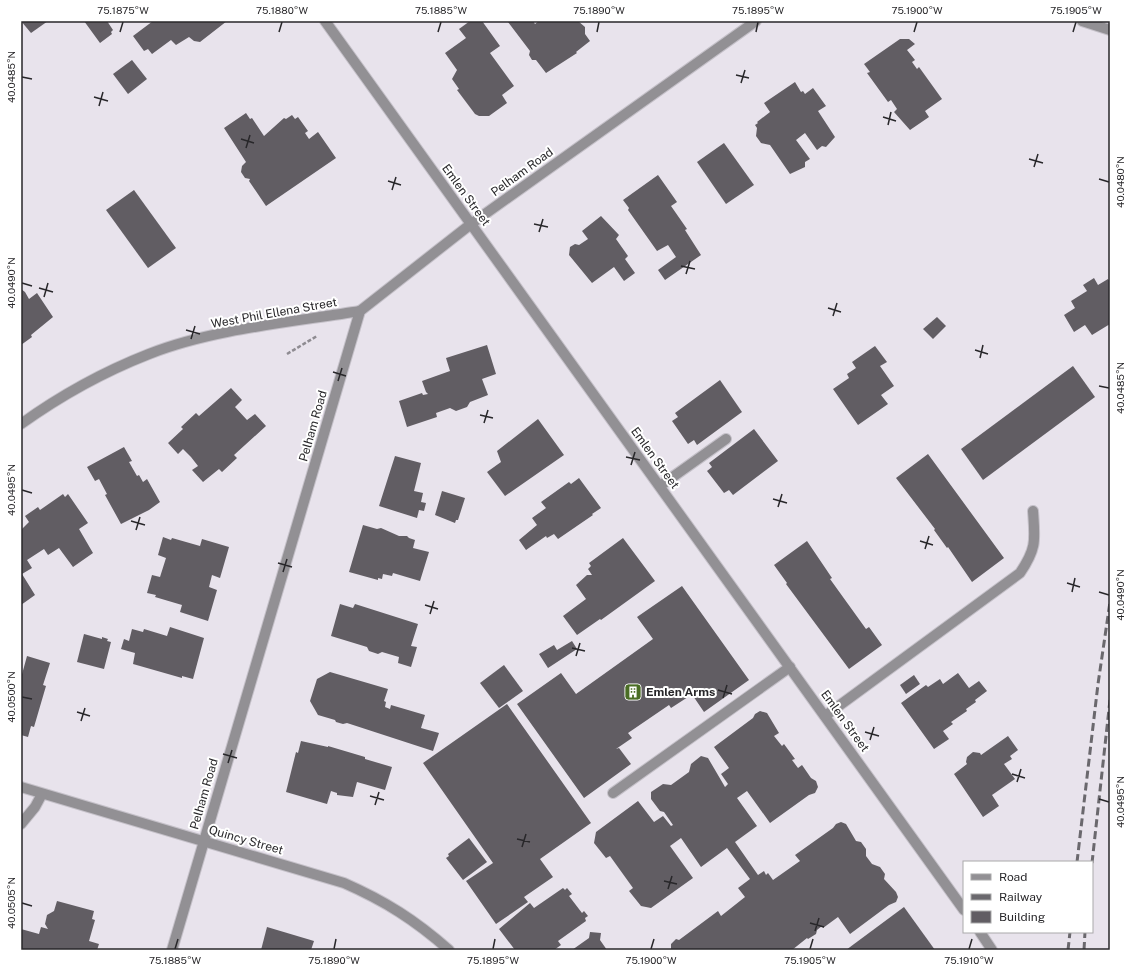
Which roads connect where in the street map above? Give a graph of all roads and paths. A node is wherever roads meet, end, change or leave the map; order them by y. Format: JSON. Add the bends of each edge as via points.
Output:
{"nodes":[{"id":1,"x":325,"y":21,"type":"edge"},
{"id":2,"x":756,"y":21,"type":"edge"},
{"id":3,"x":1082,"y":21,"type":"edge"},
{"id":4,"x":1110,"y":30,"type":"edge"},
{"id":5,"x":471,"y":224,"type":"junction"},
{"id":6,"x":360,"y":311,"type":"junction"},
{"id":7,"x":21,"y":424,"type":"edge"},
{"id":8,"x":726,"y":439,"type":"dead end"},
{"id":9,"x":660,"y":486,"type":"junction"},
{"id":10,"x":1032,"y":512,"type":"dead end"},
{"id":11,"x":790,"y":667,"type":"junction"},
{"id":12,"x":826,"y":716,"type":"junction"},
{"id":13,"x":21,"y":787,"type":"edge"},
{"id":14,"x":613,"y":793,"type":"dead end"},
{"id":15,"x":42,"y":794,"type":"junction"},
{"id":16,"x":21,"y":824,"type":"edge"},
{"id":17,"x":203,"y":842,"type":"junction"},
{"id":18,"x":963,"y":909,"type":"edge"},
{"id":19,"x":981,"y":933,"type":"edge"},
{"id":20,"x":172,"y":950,"type":"edge"},
{"id":21,"x":449,"y":950,"type":"edge"},
{"id":22,"x":992,"y":950,"type":"edge"}],
"edges":[{"from":1,"to":5,"type":"street","name":"Emlen Street"},
{"from":2,"to":5,"type":"street","name":"Pelham Road"},
{"from":3,"to":4,"type":"street"},
{"from":5,"to":6,"type":"street","name":"Pelham Road"},
{"from":5,"to":9,"type":"street","name":"Emlen Street"},
{"from":6,"to":7,"type":"street","name":"West Phil Ellena Street","via":[[236,331],[186,342],[150,354],[78,388]]},
{"from":6,"to":17,"type":"street","name":"Pelham Road"},
{"from":8,"to":9,"type":"street"},
{"from":9,"to":11,"type":"street","name":"Emlen Street"},
{"from":10,"to":12,"type":"street","via":[[1035,540],[1031,558],[1020,573]]},
{"from":11,"to":12,"type":"street","name":"Emlen Street"},
{"from":11,"to":14,"type":"street"},
{"from":12,"to":18,"type":"street","name":"Emlen Street"},
{"from":13,"to":15,"type":"street","name":"Quincy Street"},
{"from":15,"to":16,"type":"street"},
{"from":15,"to":17,"type":"street","name":"Quincy Street"},
{"from":17,"to":20,"type":"street","name":"Pelham Road"},
{"from":17,"to":21,"type":"street","name":"Quincy Street","via":[[344,883],[375,896],[415,921]]},
{"from":19,"to":22,"type":"street"}]}
